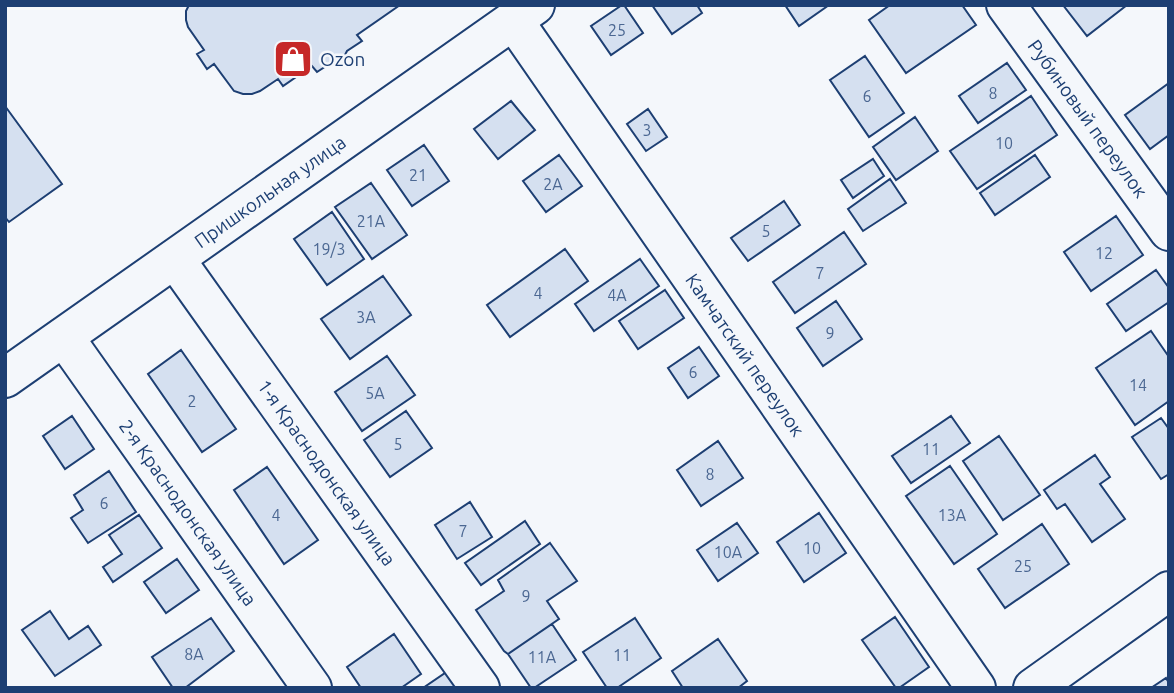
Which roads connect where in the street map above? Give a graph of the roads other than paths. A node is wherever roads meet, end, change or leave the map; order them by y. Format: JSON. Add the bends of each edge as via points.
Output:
{"nodes":[{"id":1,"x":1006,"y":5,"type":"edge"},
{"id":2,"x":524,"y":13,"type":"edge"},
{"id":3,"x":1169,"y":231,"type":"edge"},
{"id":4,"x":175,"y":259,"type":"junction"},
{"id":5,"x":64,"y":337,"type":"junction"},
{"id":6,"x":5,"y":379,"type":"edge"},
{"id":7,"x":1169,"y":591,"type":"edge"},
{"id":8,"x":312,"y":688,"type":"edge"},
{"id":9,"x":480,"y":688,"type":"edge"},
{"id":10,"x":976,"y":688,"type":"edge"},
{"id":11,"x":1034,"y":688,"type":"edge"}],
"edges":[{"from":1,"to":3,"type":"street","name":"Рубиновый переулок"},
{"from":2,"to":4,"type":"street","name":"Пришкольная улица"},
{"from":2,"to":10,"type":"street","name":"Камчатский переулок"},
{"from":4,"to":5,"type":"street","name":"Пришкольная улица"},
{"from":4,"to":9,"type":"street","name":"1-я Краснодонская улица"},
{"from":5,"to":6,"type":"street","name":"Пришкольная улица"},
{"from":5,"to":8,"type":"street","name":"2-я Краснодонская улица"},
{"from":7,"to":11,"type":"street"}]}
